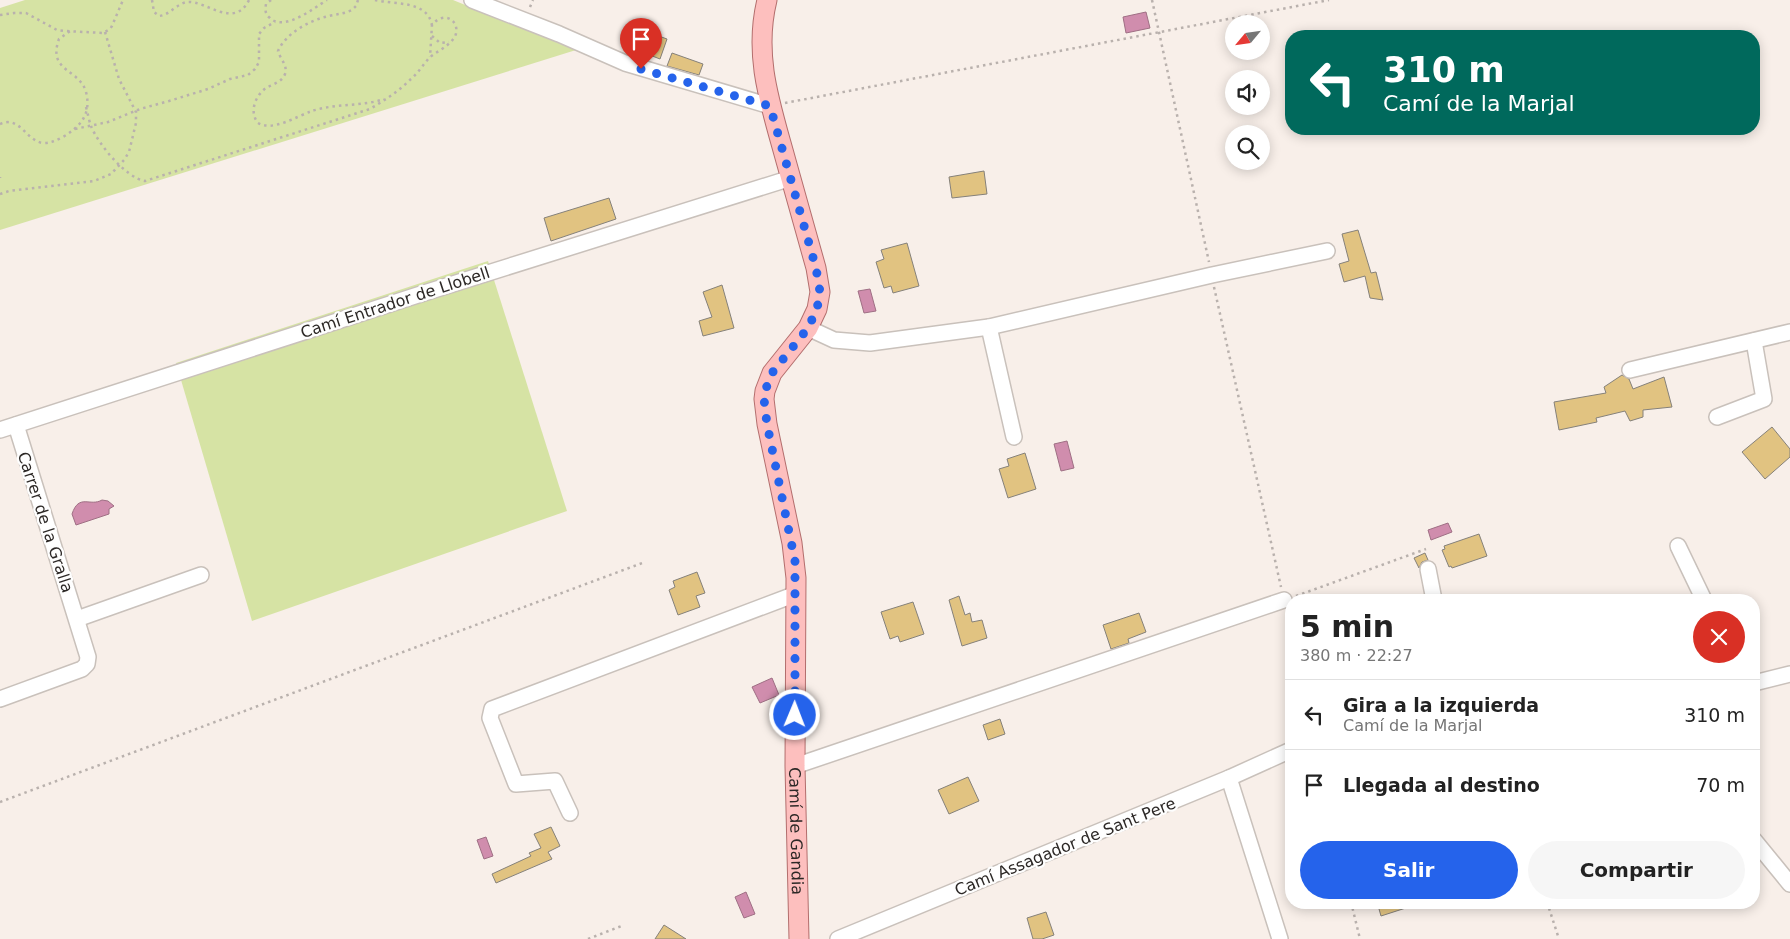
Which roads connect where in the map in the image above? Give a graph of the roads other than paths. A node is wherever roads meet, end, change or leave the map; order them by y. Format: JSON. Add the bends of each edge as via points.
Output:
{"nodes":[{"id":1,"x":472,"y":0,"type":"edge"},
{"id":2,"x":768,"y":0,"type":"edge"},
{"id":3,"x":770,"y":106,"type":"junction"},
{"id":4,"x":791,"y":178,"type":"junction"},
{"id":5,"x":1327,"y":251,"type":"dead end"},
{"id":6,"x":989,"y":327,"type":"junction"},
{"id":7,"x":808,"y":328,"type":"junction"},
{"id":8,"x":1790,"y":332,"type":"edge"},
{"id":9,"x":1754,"y":341,"type":"junction"},
{"id":10,"x":1630,"y":370,"type":"dead end"},
{"id":11,"x":1717,"y":417,"type":"dead end"},
{"id":12,"x":16,"y":425,"type":"junction"},
{"id":13,"x":0,"y":430,"type":"edge"},
{"id":14,"x":1014,"y":437,"type":"dead end"},
{"id":15,"x":1678,"y":546,"type":"dead end"},
{"id":16,"x":1428,"y":569,"type":"dead end"},
{"id":17,"x":201,"y":575,"type":"dead end"},
{"id":18,"x":796,"y":594,"type":"junction"},
{"id":19,"x":1433,"y":594,"type":"edge"},
{"id":20,"x":1701,"y":594,"type":"edge"},
{"id":21,"x":1284,"y":600,"type":"road end"},
{"id":22,"x":77,"y":619,"type":"junction"},
{"id":23,"x":1790,"y":674,"type":"edge"},
{"id":24,"x":1760,"y":682,"type":"edge"},
{"id":25,"x":0,"y":699,"type":"edge"},
{"id":26,"x":1285,"y":753,"type":"edge"},
{"id":27,"x":795,"y":766,"type":"junction"},
{"id":28,"x":1228,"y":778,"type":"junction"},
{"id":29,"x":570,"y":813,"type":"dead end"},
{"id":30,"x":1760,"y":847,"type":"edge"},
{"id":31,"x":1790,"y":884,"type":"edge"},
{"id":32,"x":799,"y":939,"type":"edge"},
{"id":33,"x":838,"y":939,"type":"edge"},
{"id":34,"x":1280,"y":939,"type":"edge"}],
"edges":[{"from":1,"to":3,"type":"street","via":[[625,63]]},
{"from":2,"to":3,"type":"main road","name":"Camí de Gandia","via":[[761,53]]},
{"from":3,"to":4,"type":"main road","name":"Camí de Gandia"},
{"from":4,"to":7,"type":"main road","name":"Camí de Gandia","via":[[819,283],[819,300]]},
{"from":4,"to":12,"type":"street","name":"Camí Entrador de Llobell"},
{"from":5,"to":6,"type":"street"},
{"from":6,"to":7,"type":"street","via":[[870,343],[834,340]]},
{"from":6,"to":14,"type":"street"},
{"from":7,"to":18,"type":"main road","name":"Camí de Gandia","via":[[772,373],[764,399],[795,561]]},
{"from":8,"to":9,"type":"street"},
{"from":9,"to":10,"type":"street"},
{"from":9,"to":11,"type":"street","via":[[1764,399]]},
{"from":12,"to":13,"type":"street","name":"Camí Entrador de Llobell"},
{"from":12,"to":22,"type":"street","name":"Carrer de la Gralla"},
{"from":15,"to":20,"type":"street"},
{"from":16,"to":19,"type":"street"},
{"from":17,"to":22,"type":"street"},
{"from":18,"to":27,"type":"main road","name":"Camí de Gandia"},
{"from":18,"to":29,"type":"street","via":[[492,709],[490,718],[516,784],[556,781]]},
{"from":21,"to":27,"type":"street"},
{"from":22,"to":25,"type":"street","name":"Carrer de la Gralla","via":[[87,664],[82,669]]},
{"from":23,"to":24,"type":"street"},
{"from":26,"to":28,"type":"street","name":"Camí Assagador de Sant Pere"},
{"from":27,"to":32,"type":"main road","name":"Camí de Gandia"},
{"from":28,"to":33,"type":"street","name":"Camí Assagador de Sant Pere"},
{"from":28,"to":34,"type":"street"},
{"from":30,"to":31,"type":"street"}]}
